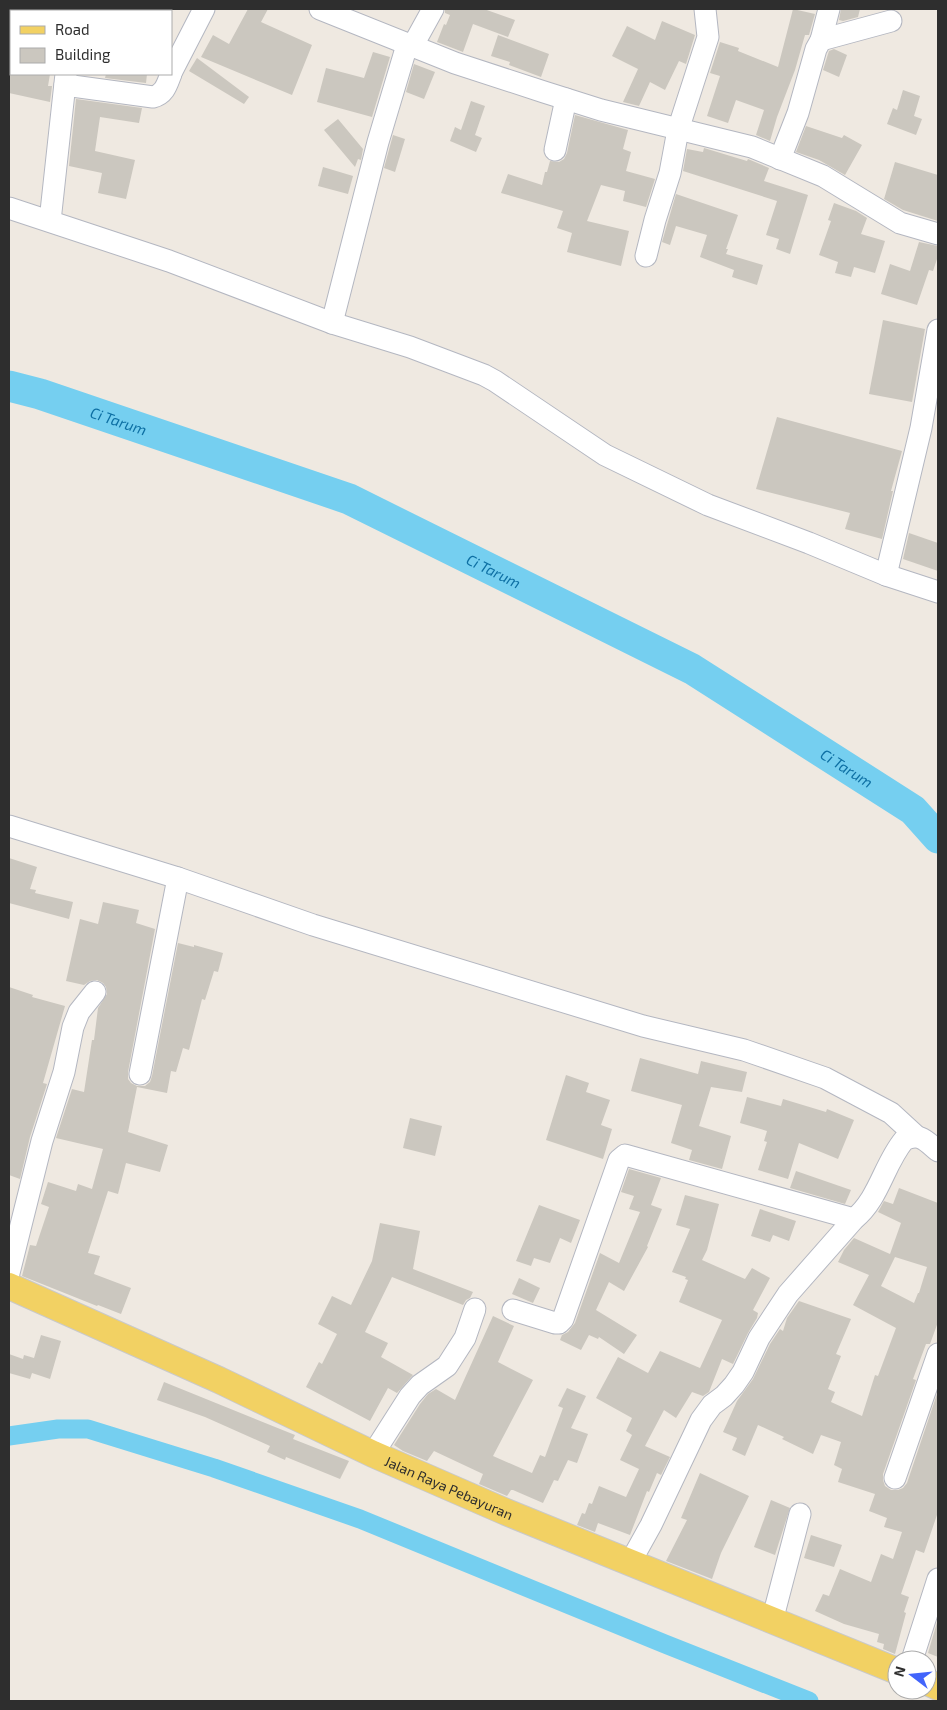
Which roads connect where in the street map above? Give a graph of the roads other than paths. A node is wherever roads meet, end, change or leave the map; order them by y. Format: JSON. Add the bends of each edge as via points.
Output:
{"nodes":[{"id":1,"x":204,"y":9,"type":"edge"},
{"id":2,"x":320,"y":9,"type":"edge"},
{"id":3,"x":433,"y":9,"type":"edge"},
{"id":4,"x":705,"y":9,"type":"edge"},
{"id":5,"x":829,"y":9,"type":"edge"},
{"id":6,"x":890,"y":21,"type":"dead end"},
{"id":7,"x":821,"y":40,"type":"junction"},
{"id":8,"x":409,"y":46,"type":"junction"},
{"id":9,"x":172,"y":72,"type":"edge"},
{"id":10,"x":171,"y":75,"type":"edge"},
{"id":11,"x":66,"y":80,"type":"edge"},
{"id":12,"x":566,"y":99,"type":"junction"},
{"id":13,"x":678,"y":130,"type":"junction"},
{"id":14,"x":555,"y":150,"type":"dead end"},
{"id":15,"x":780,"y":159,"type":"junction"},
{"id":16,"x":9,"y":208,"type":"edge"},
{"id":17,"x":50,"y":221,"type":"junction"},
{"id":18,"x":938,"y":234,"type":"edge"},
{"id":19,"x":646,"y":256,"type":"dead end"},
{"id":20,"x":332,"y":323,"type":"junction"},
{"id":21,"x":938,"y":330,"type":"edge"},
{"id":22,"x":930,"y":431,"type":"edge"},
{"id":23,"x":886,"y":575,"type":"junction"},
{"id":24,"x":938,"y":592,"type":"edge"},
{"id":25,"x":9,"y":826,"type":"edge"},
{"id":26,"x":178,"y":878,"type":"junction"},
{"id":27,"x":95,"y":992,"type":"dead end"},
{"id":28,"x":140,"y":1074,"type":"dead end"},
{"id":29,"x":916,"y":1136,"type":"junction"},
{"id":30,"x":938,"y":1151,"type":"edge"},
{"id":31,"x":854,"y":1219,"type":"junction"},
{"id":32,"x":9,"y":1273,"type":"edge"},
{"id":33,"x":9,"y":1286,"type":"edge"},
{"id":34,"x":475,"y":1309,"type":"dead end"},
{"id":35,"x":514,"y":1310,"type":"dead end"},
{"id":36,"x":938,"y":1354,"type":"edge"},
{"id":37,"x":933,"y":1383,"type":"edge"},
{"id":38,"x":373,"y":1454,"type":"junction"},
{"id":39,"x":895,"y":1478,"type":"dead end"},
{"id":40,"x":800,"y":1514,"type":"dead end"},
{"id":41,"x":631,"y":1561,"type":"junction"},
{"id":42,"x":938,"y":1579,"type":"edge"},
{"id":43,"x":772,"y":1621,"type":"junction"},
{"id":44,"x":915,"y":1650,"type":"edge"},
{"id":45,"x":887,"y":1666,"type":"edge"}],
"edges":[{"from":1,"to":9,"type":"street"},
{"from":2,"to":8,"type":"street"},
{"from":3,"to":8,"type":"street"},
{"from":4,"to":13,"type":"street","via":[[708,37]]},
{"from":5,"to":7,"type":"street"},
{"from":6,"to":7,"type":"street"},
{"from":7,"to":15,"type":"street"},
{"from":8,"to":12,"type":"street"},
{"from":8,"to":20,"type":"street","via":[[378,142]]},
{"from":10,"to":11,"type":"street","via":[[163,92],[153,97]]},
{"from":11,"to":17,"type":"street"},
{"from":12,"to":13,"type":"street"},
{"from":12,"to":14,"type":"street"},
{"from":13,"to":15,"type":"street","via":[[752,147]]},
{"from":13,"to":19,"type":"street","via":[[670,173]]},
{"from":15,"to":18,"type":"street","via":[[823,176],[900,223]]},
{"from":16,"to":17,"type":"street"},
{"from":17,"to":20,"type":"street","via":[[169,261]]},
{"from":20,"to":23,"type":"street","via":[[410,347],[484,375],[605,455],[638,472],[708,505]]},
{"from":21,"to":22,"type":"street"},
{"from":22,"to":23,"type":"street"},
{"from":23,"to":24,"type":"street"},
{"from":25,"to":26,"type":"street"},
{"from":26,"to":28,"type":"street"},
{"from":26,"to":29,"type":"street","via":[[313,925],[643,1026],[744,1050],[825,1078],[891,1113]]},
{"from":27,"to":32,"type":"street","via":[[79,1012],[73,1027],[64,1072],[42,1141]]},
{"from":29,"to":30,"type":"street"},
{"from":29,"to":31,"type":"street","via":[[902,1143],[871,1202]]},
{"from":31,"to":35,"type":"street","via":[[625,1155],[618,1160],[563,1319],[555,1323]]},
{"from":31,"to":41,"type":"street","via":[[788,1294],[759,1338],[739,1378],[706,1414]]},
{"from":33,"to":38,"type":"main road","name":"Jalan Raya Pebayuran","via":[[219,1380]]},
{"from":34,"to":38,"type":"street","via":[[465,1338],[447,1366],[410,1396]]},
{"from":36,"to":37,"type":"street"},
{"from":37,"to":39,"type":"street"},
{"from":38,"to":41,"type":"main road","name":"Jalan Raya Pebayuran","via":[[506,1512]]},
{"from":40,"to":43,"type":"street"},
{"from":41,"to":43,"type":"main road","name":"Jalan Raya Pebayuran"},
{"from":42,"to":44,"type":"street"},
{"from":43,"to":45,"type":"main road","name":"Jalan Raya Pebayuran"}]}
